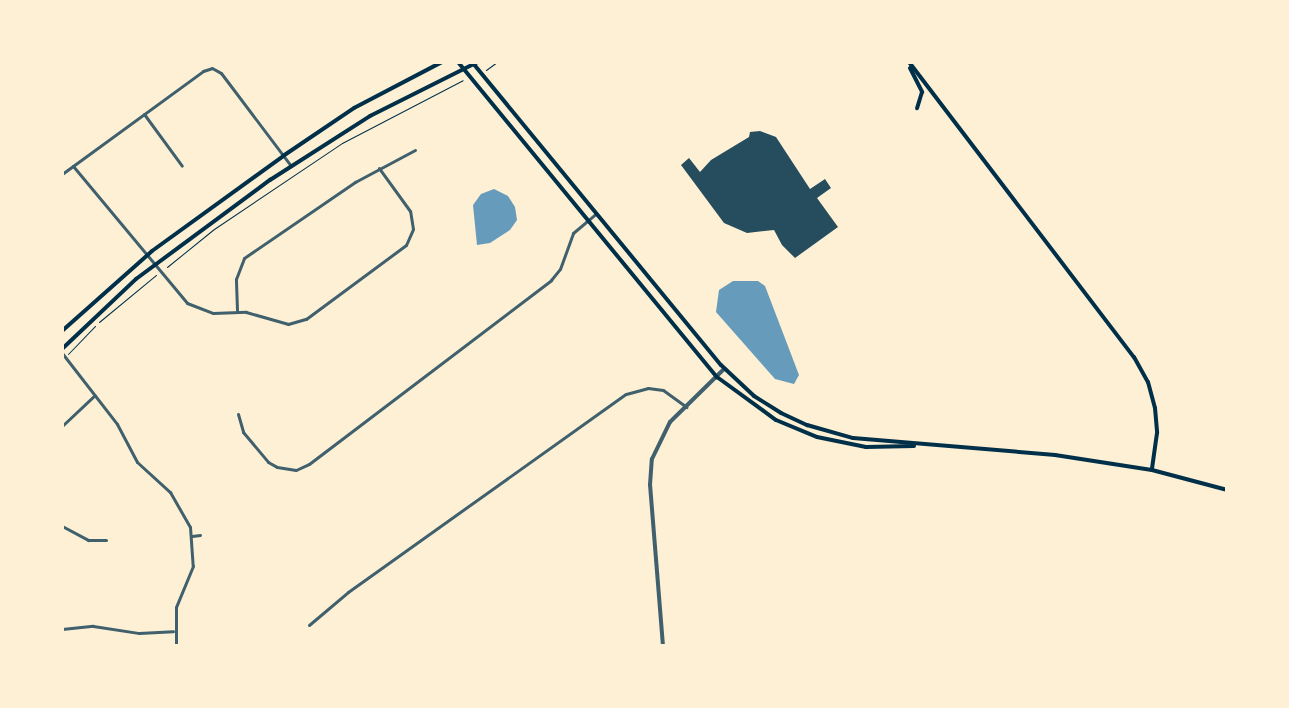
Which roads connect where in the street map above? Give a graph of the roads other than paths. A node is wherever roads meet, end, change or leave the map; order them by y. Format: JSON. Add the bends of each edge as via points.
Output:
{"nodes":[{"id":1,"x":213,"y":62,"type":"edge"},
{"id":2,"x":442,"y":62,"type":"edge"},
{"id":3,"x":458,"y":62,"type":"edge"},
{"id":4,"x":908,"y":62,"type":"edge"},
{"id":5,"x":474,"y":63,"type":"edge"},
{"id":6,"x":212,"y":68,"type":"junction"},
{"id":7,"x":463,"y":69,"type":"junction"},
{"id":8,"x":917,"y":108,"type":"dead end"},
{"id":9,"x":144,"y":114,"type":"junction"},
{"id":10,"x":415,"y":150,"type":"dead end"},
{"id":11,"x":283,"y":156,"type":"junction"},
{"id":12,"x":73,"y":166,"type":"junction"},
{"id":13,"x":182,"y":166,"type":"dead end"},
{"id":14,"x":291,"y":166,"type":"junction"},
{"id":15,"x":379,"y":168,"type":"junction"},
{"id":16,"x":62,"y":174,"type":"edge"},
{"id":17,"x":597,"y":213,"type":"junction"},
{"id":18,"x":590,"y":219,"type":"junction"},
{"id":19,"x":147,"y":255,"type":"junction"},
{"id":20,"x":154,"y":264,"type":"junction"},
{"id":21,"x":237,"y":312,"type":"junction"},
{"id":22,"x":62,"y":331,"type":"edge"},
{"id":23,"x":63,"y":353,"type":"edge"},
{"id":24,"x":724,"y":369,"type":"junction"},
{"id":25,"x":717,"y":377,"type":"junction"},
{"id":26,"x":95,"y":395,"type":"junction"},
{"id":27,"x":686,"y":407,"type":"junction"},
{"id":28,"x":238,"y":414,"type":"dead end"},
{"id":29,"x":62,"y":426,"type":"edge"},
{"id":30,"x":921,"y":445,"type":"junction"},
{"id":31,"x":1152,"y":470,"type":"junction"},
{"id":32,"x":1227,"y":490,"type":"edge"},
{"id":33,"x":62,"y":526,"type":"edge"},
{"id":34,"x":200,"y":535,"type":"dead end"},
{"id":35,"x":192,"y":536,"type":"junction"},
{"id":36,"x":106,"y":540,"type":"dead end"},
{"id":37,"x":309,"y":625,"type":"dead end"},
{"id":38,"x":62,"y":629,"type":"edge"},
{"id":39,"x":173,"y":631,"type":"junction"},
{"id":40,"x":176,"y":646,"type":"edge"},
{"id":41,"x":663,"y":646,"type":"edge"}],
"edges":[{"from":1,"to":6,"type":"street"},
{"from":2,"to":11,"type":"main road","via":[[354,108]]},
{"from":3,"to":7,"type":"main road"},
{"from":4,"to":8,"type":"main road","via":[[922,92]]},
{"from":4,"to":31,"type":"main road","via":[[1134,357],[1155,408]]},
{"from":5,"to":7,"type":"main road"},
{"from":5,"to":17,"type":"main road"},
{"from":6,"to":9,"type":"street"},
{"from":6,"to":11,"type":"street"},
{"from":7,"to":14,"type":"main road","via":[[370,116]]},
{"from":7,"to":18,"type":"main road"},
{"from":9,"to":12,"type":"street"},
{"from":9,"to":13,"type":"street"},
{"from":10,"to":15,"type":"street"},
{"from":11,"to":14,"type":"street"},
{"from":11,"to":19,"type":"main road"},
{"from":12,"to":16,"type":"street"},
{"from":12,"to":19,"type":"street"},
{"from":14,"to":20,"type":"main road"},
{"from":15,"to":21,"type":"street","via":[[244,258],[236,279]]},
{"from":15,"to":21,"type":"street","via":[[410,211],[413,229],[401,252],[302,322],[288,324]]},
{"from":17,"to":18,"type":"street"},
{"from":17,"to":24,"type":"main road"},
{"from":18,"to":25,"type":"main road"},
{"from":18,"to":28,"type":"street","via":[[573,233],[551,280],[309,464],[296,470],[268,462],[243,432]]},
{"from":19,"to":20,"type":"street"},
{"from":19,"to":22,"type":"main road"},
{"from":20,"to":21,"type":"street","via":[[195,307]]},
{"from":20,"to":23,"type":"main road"},
{"from":23,"to":26,"type":"street"},
{"from":24,"to":25,"type":"street"},
{"from":24,"to":30,"type":"main road","via":[[754,396],[794,420],[853,438]]},
{"from":25,"to":27,"type":"street"},
{"from":25,"to":30,"type":"main road","via":[[776,420],[817,437],[892,449]]},
{"from":26,"to":29,"type":"street"},
{"from":26,"to":35,"type":"street","via":[[137,462],[176,501]]},
{"from":27,"to":37,"type":"street","via":[[663,390],[626,394]]},
{"from":27,"to":41,"type":"street","via":[[660,436],[650,470]]},
{"from":30,"to":31,"type":"main road","via":[[1055,455]]},
{"from":31,"to":32,"type":"main road"},
{"from":33,"to":36,"type":"street","via":[[88,540]]},
{"from":34,"to":35,"type":"street"},
{"from":35,"to":39,"type":"street","via":[[193,566],[176,607]]},
{"from":38,"to":39,"type":"street"},
{"from":39,"to":40,"type":"street"}]}
